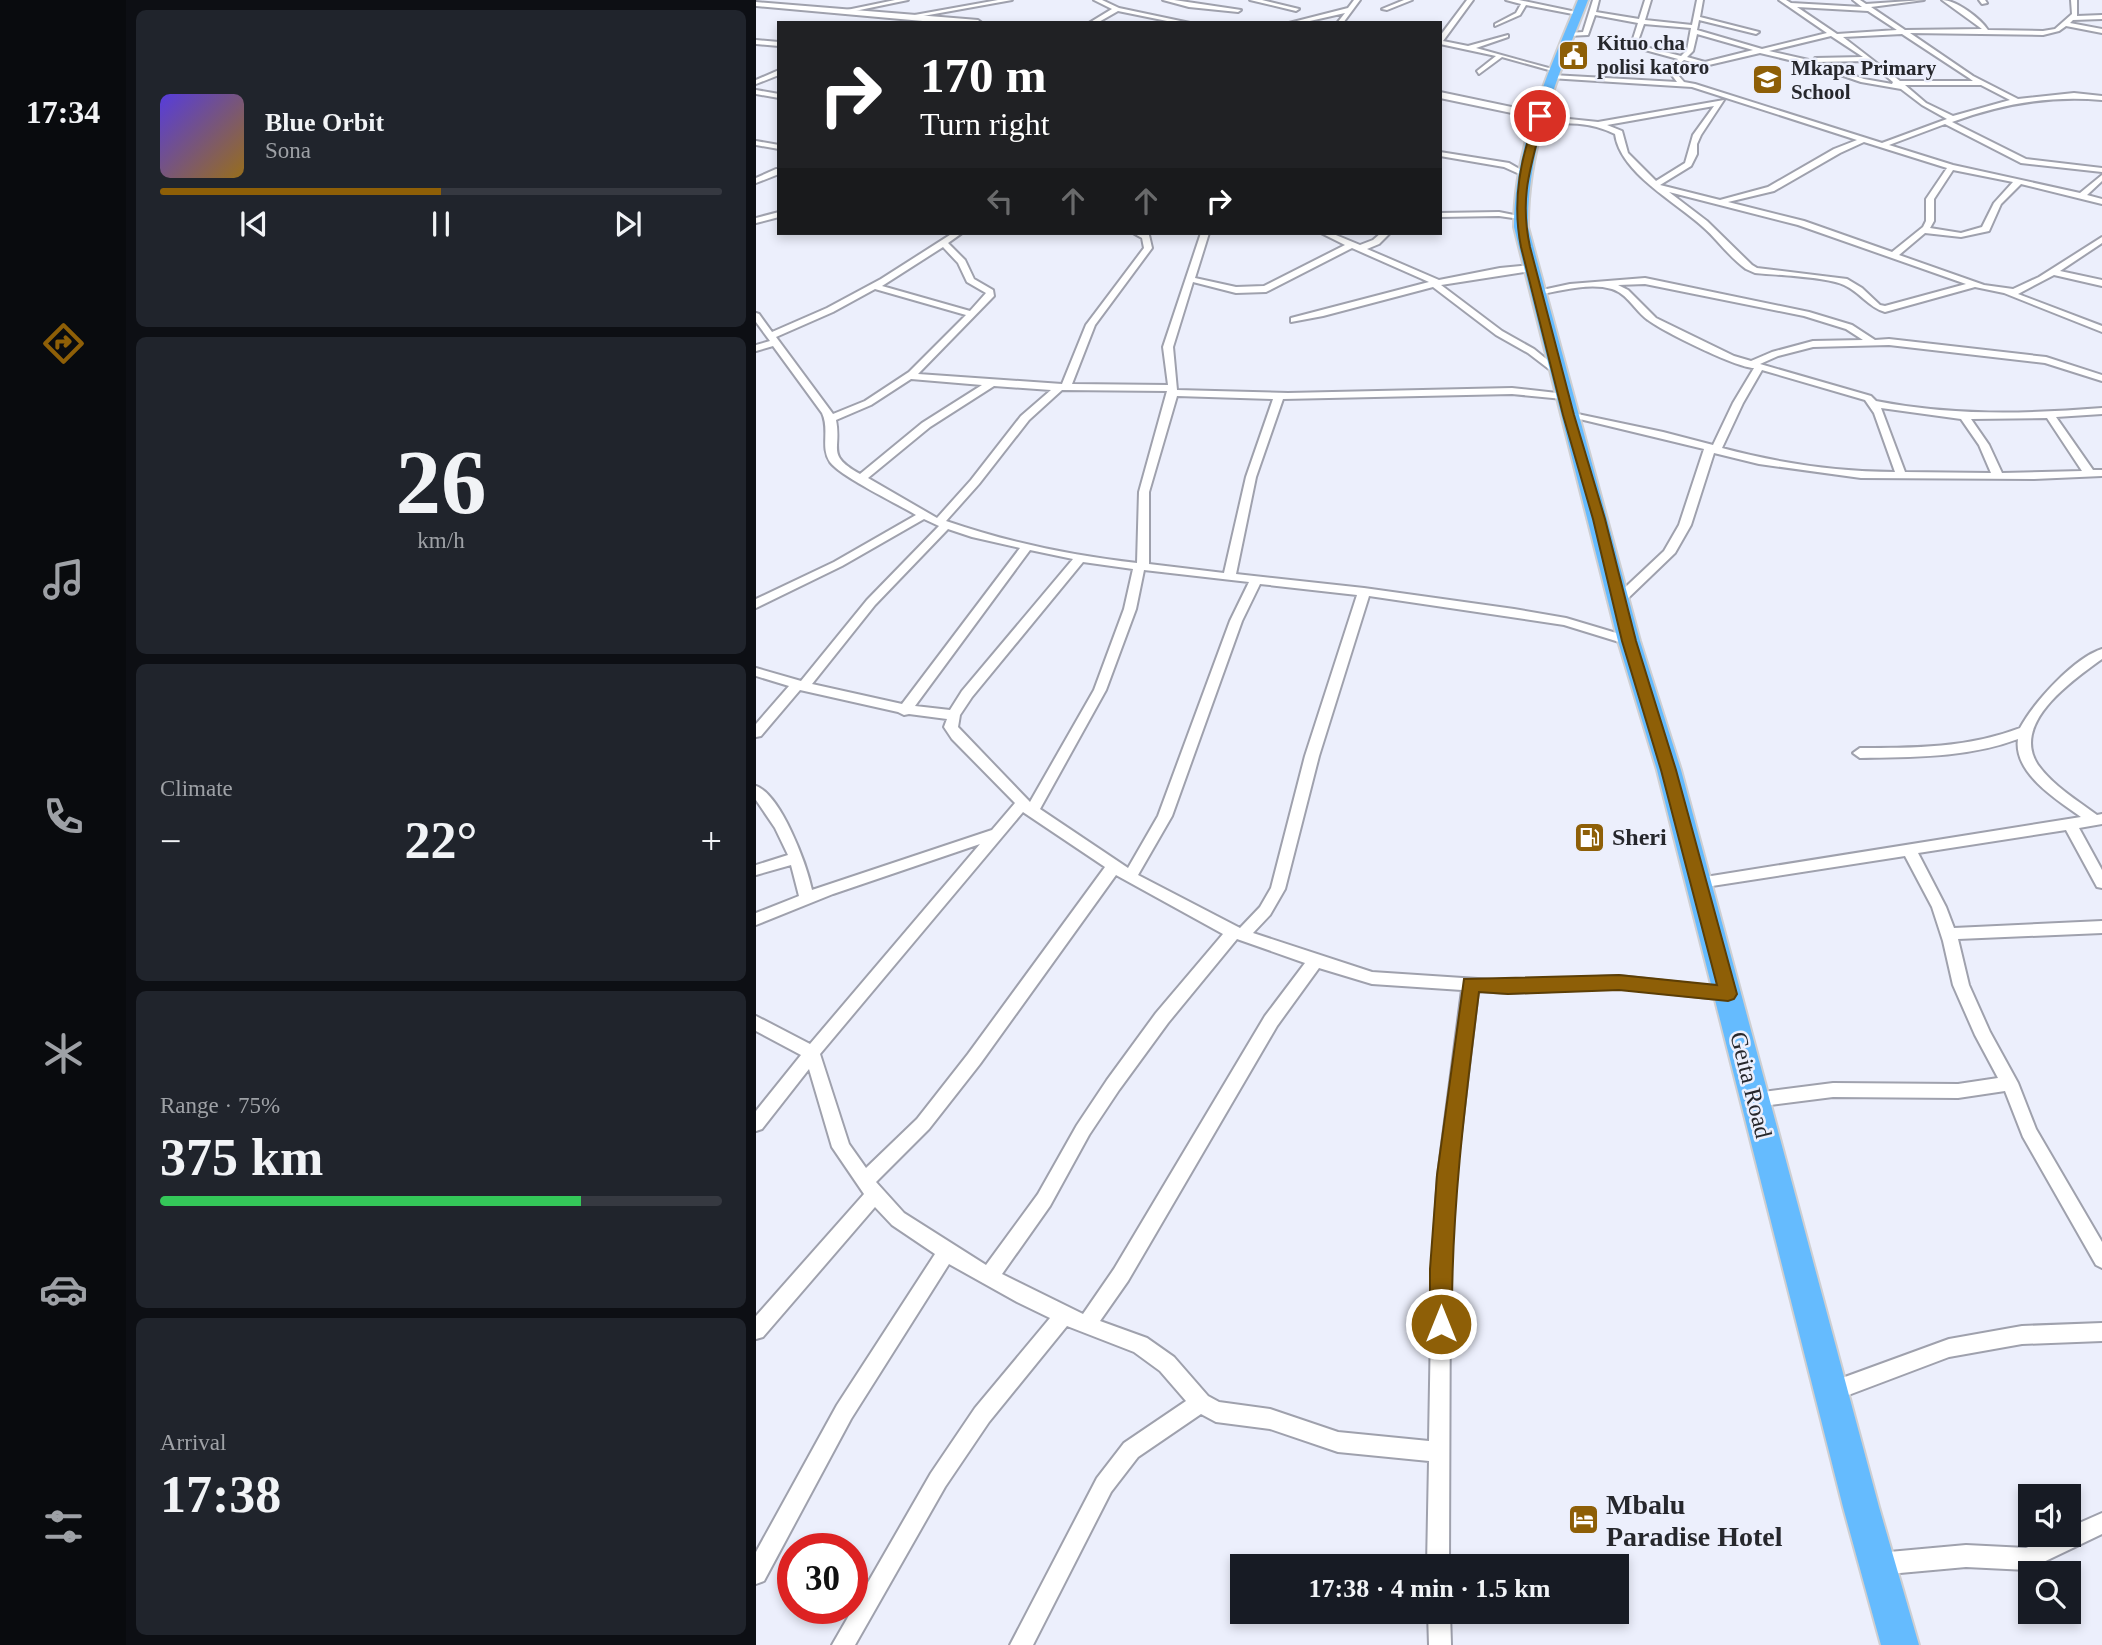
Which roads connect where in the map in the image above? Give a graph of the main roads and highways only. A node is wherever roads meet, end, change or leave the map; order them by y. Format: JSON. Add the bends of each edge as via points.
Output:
{"nodes":[{"id":1,"x":792,"y":0,"type":"edge"},
{"id":2,"x":756,"y":5,"type":"edge"},
{"id":3,"x":767,"y":5,"type":"junction"},
{"id":4,"x":1584,"y":12,"type":"edge"},
{"id":5,"x":959,"y":21,"type":"edge"},
{"id":6,"x":1442,"y":96,"type":"edge"},
{"id":7,"x":1539,"y":120,"type":"junction"},
{"id":8,"x":1900,"y":1645,"type":"edge"}],
"edges":[{"from":1,"to":3,"type":"main road"},
{"from":2,"to":3,"type":"main road"},
{"from":3,"to":5,"type":"main road"},
{"from":4,"to":7,"type":"highway","name":"Geita Road","via":[[1553,74]]},
{"from":6,"to":7,"type":"main road"},
{"from":7,"to":8,"type":"highway","name":"Geita Road","via":[[1520,189],[1520,217],[1530,268],[1629,641],[1669,770]]}]}
